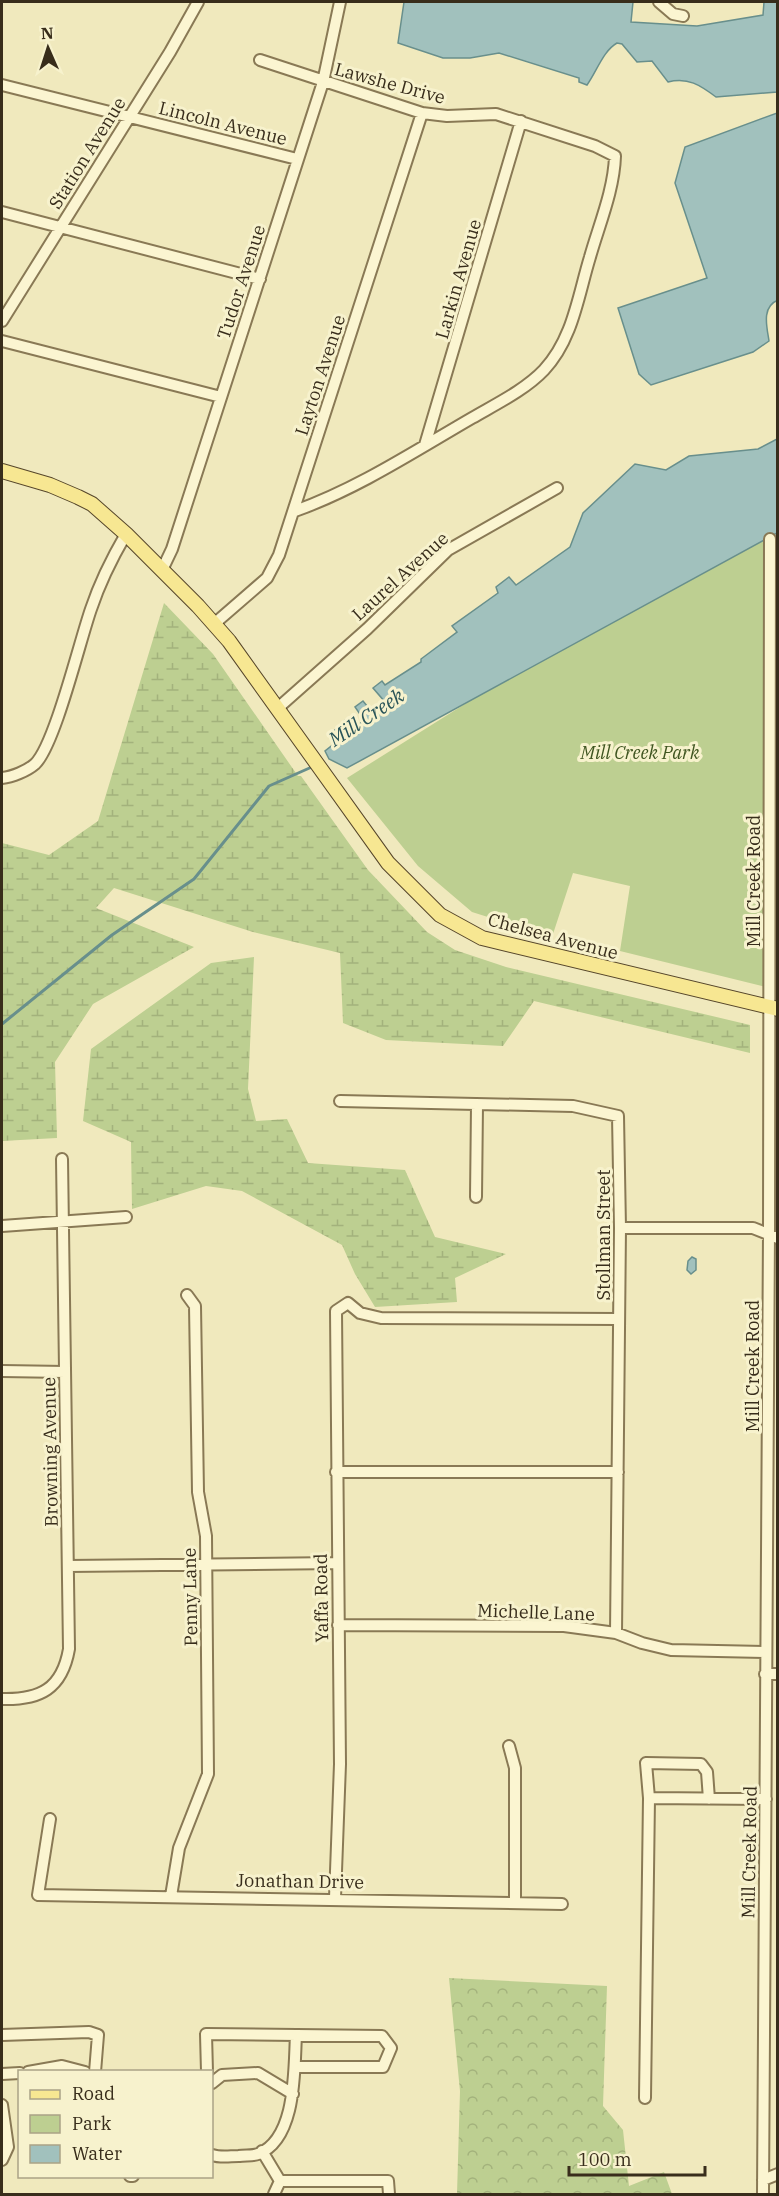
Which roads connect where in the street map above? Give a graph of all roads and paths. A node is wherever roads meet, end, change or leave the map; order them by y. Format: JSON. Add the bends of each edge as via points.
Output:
{"nodes":[{"id":1,"x":198,"y":2,"type":"edge"},
{"id":2,"x":340,"y":2,"type":"edge"},
{"id":3,"x":659,"y":2,"type":"edge"},
{"id":4,"x":683,"y":16,"type":"dead end"},
{"id":5,"x":260,"y":60,"type":"dead end"},
{"id":6,"x":323,"y":81,"type":"junction"},
{"id":7,"x":2,"y":85,"type":"edge"},
{"id":8,"x":422,"y":113,"type":"junction"},
{"id":9,"x":129,"y":117,"type":"junction"},
{"id":10,"x":521,"y":121,"type":"junction"},
{"id":11,"x":297,"y":159,"type":"junction"},
{"id":12,"x":2,"y":212,"type":"edge"},
{"id":13,"x":60,"y":227,"type":"junction"},
{"id":14,"x":260,"y":279,"type":"junction"},
{"id":15,"x":2,"y":321,"type":"edge"},
{"id":16,"x":2,"y":341,"type":"edge"},
{"id":17,"x":221,"y":397,"type":"junction"},
{"id":18,"x":425,"y":445,"type":"junction"},
{"id":19,"x":2,"y":471,"type":"edge"},
{"id":20,"x":557,"y":488,"type":"dead end"},
{"id":21,"x":295,"y":511,"type":"junction"},
{"id":22,"x":126,"y":534,"type":"junction"},
{"id":23,"x":770,"y":539,"type":"dead end"},
{"id":24,"x":162,"y":570,"type":"junction"},
{"id":25,"x":213,"y":624,"type":"junction"},
{"id":26,"x":279,"y":707,"type":"junction"},
{"id":27,"x":2,"y":778,"type":"edge"},
{"id":28,"x":774,"y":1008,"type":"edge"},
{"id":29,"x":774,"y":1070,"type":"edge"},
{"id":30,"x":340,"y":1101,"type":"dead end"},
{"id":31,"x":477,"y":1105,"type":"junction"},
{"id":32,"x":62,"y":1159,"type":"dead end"},
{"id":33,"x":476,"y":1197,"type":"dead end"},
{"id":34,"x":126,"y":1217,"type":"dead end"},
{"id":35,"x":63,"y":1222,"type":"junction"},
{"id":36,"x":2,"y":1226,"type":"edge"},
{"id":37,"x":620,"y":1228,"type":"junction"},
{"id":38,"x":773,"y":1236,"type":"edge"},
{"id":39,"x":187,"y":1295,"type":"dead end"},
{"id":40,"x":619,"y":1319,"type":"junction"},
{"id":41,"x":773,"y":1363,"type":"edge"},
{"id":42,"x":2,"y":1371,"type":"edge"},
{"id":43,"x":65,"y":1372,"type":"junction"},
{"id":44,"x":772,"y":1466,"type":"edge"},
{"id":45,"x":336,"y":1472,"type":"junction"},
{"id":46,"x":618,"y":1473,"type":"junction"},
{"id":47,"x":337,"y":1563,"type":"junction"},
{"id":48,"x":207,"y":1564,"type":"junction"},
{"id":49,"x":68,"y":1566,"type":"junction"},
{"id":50,"x":772,"y":1570,"type":"edge"},
{"id":51,"x":338,"y":1624,"type":"junction"},
{"id":52,"x":616,"y":1633,"type":"junction"},
{"id":53,"x":766,"y":1652,"type":"junction"},
{"id":54,"x":765,"y":1674,"type":"junction"},
{"id":55,"x":777,"y":1674,"type":"edge"},
{"id":56,"x":2,"y":1699,"type":"edge"},
{"id":57,"x":509,"y":1746,"type":"dead end"},
{"id":58,"x":772,"y":1777,"type":"edge"},
{"id":59,"x":649,"y":1798,"type":"junction"},
{"id":60,"x":709,"y":1799,"type":"junction"},
{"id":61,"x":766,"y":1799,"type":"junction"},
{"id":62,"x":50,"y":1819,"type":"dead end"},
{"id":63,"x":171,"y":1896,"type":"junction"},
{"id":64,"x":335,"y":1898,"type":"junction"},
{"id":65,"x":515,"y":1902,"type":"junction"},
{"id":66,"x":562,"y":1904,"type":"dead end"},
{"id":67,"x":2,"y":2035,"type":"edge"},
{"id":68,"x":296,"y":2035,"type":"junction"},
{"id":69,"x":295,"y":2067,"type":"junction"},
{"id":70,"x":39,"y":2070,"type":"edge"},
{"id":71,"x":77,"y":2070,"type":"edge"},
{"id":72,"x":95,"y":2070,"type":"edge"},
{"id":73,"x":210,"y":2070,"type":"edge"},
{"id":74,"x":18,"y":2073,"type":"edge"},
{"id":75,"x":2,"y":2074,"type":"edge"},
{"id":76,"x":213,"y":2077,"type":"edge"},
{"id":77,"x":293,"y":2094,"type":"junction"},
{"id":78,"x":645,"y":2098,"type":"dead end"},
{"id":79,"x":2,"y":2105,"type":"edge"},
{"id":80,"x":262,"y":2151,"type":"junction"},
{"id":81,"x":213,"y":2155,"type":"edge"},
{"id":82,"x":2,"y":2160,"type":"edge"},
{"id":83,"x":777,"y":2175,"type":"edge"},
{"id":84,"x":763,"y":2180,"type":"junction"},
{"id":85,"x":280,"y":2181,"type":"junction"},
{"id":86,"x":274,"y":2194,"type":"edge"},
{"id":87,"x":389,"y":2194,"type":"edge"},
{"id":88,"x":763,"y":2194,"type":"edge"}],
"edges":[{"from":1,"to":9,"type":"street","name":"Station Avenue"},
{"from":2,"to":6,"type":"street","name":"Tudor Avenue"},
{"from":3,"to":4,"type":"street","via":[[673,14]]},
{"from":5,"to":6,"type":"street","name":"Lawshe Drive"},
{"from":6,"to":8,"type":"street","name":"Lawshe Drive"},
{"from":6,"to":11,"type":"street","name":"Tudor Avenue"},
{"from":7,"to":9,"type":"street","name":"Lincoln Avenue"},
{"from":8,"to":10,"type":"street","name":"Lawshe Drive","via":[[496,114]]},
{"from":8,"to":21,"type":"street","name":"Layton Avenue"},
{"from":9,"to":11,"type":"street","name":"Lincoln Avenue"},
{"from":9,"to":13,"type":"street","name":"Station Avenue"},
{"from":10,"to":18,"type":"street","name":"Larkin Avenue"},
{"from":10,"to":18,"type":"street","name":"Lawshe Drive","via":[[615,156],[574,318],[543,371],[504,399]]},
{"from":11,"to":14,"type":"street","name":"Tudor Avenue"},
{"from":12,"to":13,"type":"street"},
{"from":13,"to":14,"type":"street"},
{"from":13,"to":15,"type":"street","name":"Station Avenue"},
{"from":14,"to":17,"type":"street","name":"Tudor Avenue"},
{"from":16,"to":17,"type":"street"},
{"from":17,"to":24,"type":"street","name":"Tudor Avenue"},
{"from":18,"to":21,"type":"street"},
{"from":19,"to":22,"type":"main road","name":"Chelsea Avenue","via":[[50,485],[92,504]]},
{"from":20,"to":26,"type":"street","name":"Laurel Avenue","via":[[448,550]]},
{"from":21,"to":25,"type":"street","name":"Layton Avenue","via":[[267,578]]},
{"from":22,"to":24,"type":"main road","name":"Chelsea Avenue"},
{"from":22,"to":27,"type":"street","via":[[108,565],[91,609],[42,754],[30,767]]},
{"from":23,"to":28,"type":"street","name":"Mill Creek Road"},
{"from":24,"to":25,"type":"main road","name":"Chelsea Avenue"},
{"from":25,"to":26,"type":"main road","name":"Chelsea Avenue"},
{"from":26,"to":28,"type":"main road","name":"Chelsea Avenue","via":[[388,863],[423,900],[459,927],[525,950]]},
{"from":28,"to":29,"type":"street","name":"Mill Creek Road"},
{"from":29,"to":38,"type":"street","name":"Mill Creek Road"},
{"from":30,"to":31,"type":"street","name":"Stollman Street"},
{"from":31,"to":33,"type":"street"},
{"from":31,"to":37,"type":"street","name":"Stollman Street","via":[[573,1106],[618,1116]]},
{"from":32,"to":35,"type":"street","name":"Browning Avenue"},
{"from":34,"to":35,"type":"street"},
{"from":35,"to":36,"type":"street"},
{"from":35,"to":43,"type":"street","name":"Browning Avenue"},
{"from":37,"to":38,"type":"street","via":[[753,1228]]},
{"from":37,"to":40,"type":"street","name":"Stollman Street"},
{"from":38,"to":41,"type":"street","name":"Mill Creek Road"},
{"from":39,"to":48,"type":"street","name":"Penny Lane","via":[[195,1306],[198,1492]]},
{"from":40,"to":45,"type":"street","name":"Yaffa Road","via":[[381,1318],[360,1313],[348,1303],[336,1311],[335,1320]]},
{"from":40,"to":46,"type":"street","name":"Stollman Street"},
{"from":41,"to":44,"type":"street","name":"Mill Creek Road"},
{"from":42,"to":43,"type":"street"},
{"from":43,"to":49,"type":"street","name":"Browning Avenue"},
{"from":44,"to":50,"type":"street","name":"Mill Creek Road"},
{"from":45,"to":46,"type":"street"},
{"from":45,"to":47,"type":"street","name":"Yaffa Road"},
{"from":46,"to":52,"type":"street","name":"Stollman Street"},
{"from":47,"to":48,"type":"street"},
{"from":47,"to":51,"type":"street","name":"Yaffa Road"},
{"from":48,"to":49,"type":"street"},
{"from":48,"to":63,"type":"street","name":"Penny Lane","via":[[208,1774],[179,1848]]},
{"from":49,"to":56,"type":"street","name":"Browning Avenue","via":[[66,1666],[43,1693]]},
{"from":50,"to":53,"type":"street","name":"Mill Creek Road"},
{"from":51,"to":52,"type":"street","name":"Michelle Lane","via":[[564,1626]]},
{"from":51,"to":64,"type":"street","name":"Yaffa Road","via":[[340,1764]]},
{"from":52,"to":53,"type":"street","name":"Michelle Lane","via":[[671,1650]]},
{"from":53,"to":54,"type":"street","name":"Mill Creek Road"},
{"from":54,"to":55,"type":"street"},
{"from":54,"to":58,"type":"street","name":"Mill Creek Road"},
{"from":57,"to":65,"type":"street","via":[[515,1768]]},
{"from":58,"to":61,"type":"street","name":"Mill Creek Road"},
{"from":59,"to":60,"type":"street"},
{"from":59,"to":60,"type":"street","via":[[646,1763],[701,1764],[707,1773]]},
{"from":59,"to":78,"type":"street"},
{"from":60,"to":61,"type":"street"},
{"from":61,"to":84,"type":"street","name":"Mill Creek Road"},
{"from":62,"to":63,"type":"street","name":"Jonathan Drive","via":[[38,1895]]},
{"from":63,"to":64,"type":"street","name":"Jonathan Drive"},
{"from":64,"to":65,"type":"street","name":"Jonathan Drive"},
{"from":65,"to":66,"type":"street","name":"Jonathan Drive"},
{"from":67,"to":72,"type":"street","via":[[98,2035]]},
{"from":68,"to":69,"type":"street"},
{"from":68,"to":69,"type":"street","via":[[382,2036],[391,2048],[383,2067]]},
{"from":68,"to":73,"type":"street","via":[[206,2034]]},
{"from":69,"to":77,"type":"street"},
{"from":70,"to":71,"type":"street","via":[[62,2066]]},
{"from":74,"to":75,"type":"street"},
{"from":76,"to":77,"type":"street","via":[[258,2073]]},
{"from":77,"to":80,"type":"street","via":[[286,2121],[275,2141]]},
{"from":79,"to":82,"type":"street","via":[[8,2147]]},
{"from":80,"to":81,"type":"street"},
{"from":80,"to":85,"type":"street"},
{"from":83,"to":84,"type":"street"},
{"from":84,"to":88,"type":"street","name":"Mill Creek Road"},
{"from":85,"to":86,"type":"street"},
{"from":85,"to":87,"type":"street","via":[[388,2181]]}]}
